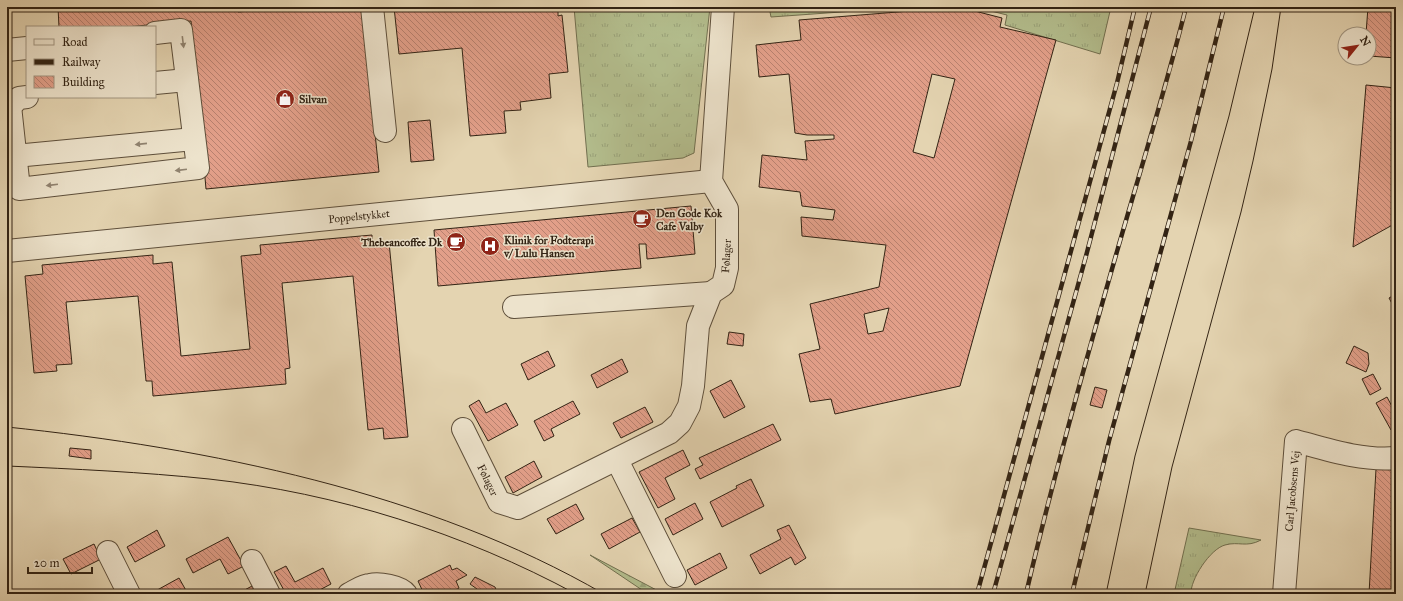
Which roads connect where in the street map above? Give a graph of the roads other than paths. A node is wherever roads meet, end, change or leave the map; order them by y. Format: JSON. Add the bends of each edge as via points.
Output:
{"nodes":[{"id":1,"x":372,"y":7,"type":"edge"},
{"id":2,"x":723,"y":7,"type":"edge"},
{"id":3,"x":156,"y":33,"type":"edge"},
{"id":4,"x":26,"y":48,"type":"edge"},
{"id":5,"x":7,"y":50,"type":"edge"},
{"id":6,"x":187,"y":80,"type":"junction"},
{"id":7,"x":156,"y":83,"type":"edge"},
{"id":8,"x":15,"y":103,"type":"edge"},
{"id":9,"x":385,"y":131,"type":"dead end"},
{"id":10,"x":194,"y":138,"type":"junction"},
{"id":11,"x":15,"y":156,"type":"junction"},
{"id":12,"x":711,"y":181,"type":"junction"},
{"id":13,"x":7,"y":251,"type":"edge"},
{"id":14,"x":711,"y":293,"type":"junction"},
{"id":15,"x":514,"y":307,"type":"dead end"},
{"id":16,"x":463,"y":429,"type":"dead end"},
{"id":17,"x":1396,"y":458,"type":"edge"},
{"id":18,"x":617,"y":460,"type":"junction"},
{"id":19,"x":108,"y":552,"type":"dead end"},
{"id":20,"x":252,"y":561,"type":"dead end"},
{"id":21,"x":675,"y":576,"type":"dead end"},
{"id":22,"x":130,"y":594,"type":"edge"},
{"id":23,"x":269,"y":594,"type":"edge"},
{"id":24,"x":349,"y":594,"type":"edge"},
{"id":25,"x":406,"y":594,"type":"edge"},
{"id":26,"x":1284,"y":594,"type":"edge"}],
"edges":[{"from":1,"to":9,"type":"street"},
{"from":2,"to":12,"type":"street"},
{"from":3,"to":6,"type":"street","one_way":true,"via":[[181,30]]},
{"from":4,"to":5,"type":"street"},
{"from":6,"to":7,"type":"street"},
{"from":6,"to":10,"type":"street"},
{"from":8,"to":11,"type":"street"},
{"from":10,"to":11,"type":"street","one_way":true},
{"from":10,"to":11,"type":"street","one_way":true,"via":[[198,168],[19,189]]},
{"from":12,"to":13,"type":"street","name":"Poppelstykket"},
{"from":12,"to":14,"type":"street","name":"Følager","via":[[727,209],[728,242],[727,268],[723,285]]},
{"from":14,"to":15,"type":"street"},
{"from":14,"to":18,"type":"street","name":"Følager","via":[[698,326],[693,386],[689,406],[680,423],[669,433]]},
{"from":16,"to":18,"type":"street","name":"Følager","via":[[499,502],[518,508]]},
{"from":17,"to":26,"type":"street","name":"Carl Jacobsens Vej","via":[[1352,456],[1296,441]]},
{"from":18,"to":21,"type":"street"},
{"from":19,"to":22,"type":"street"},
{"from":20,"to":23,"type":"street"},
{"from":24,"to":25,"type":"street","via":[[369,584],[389,586]]}]}
